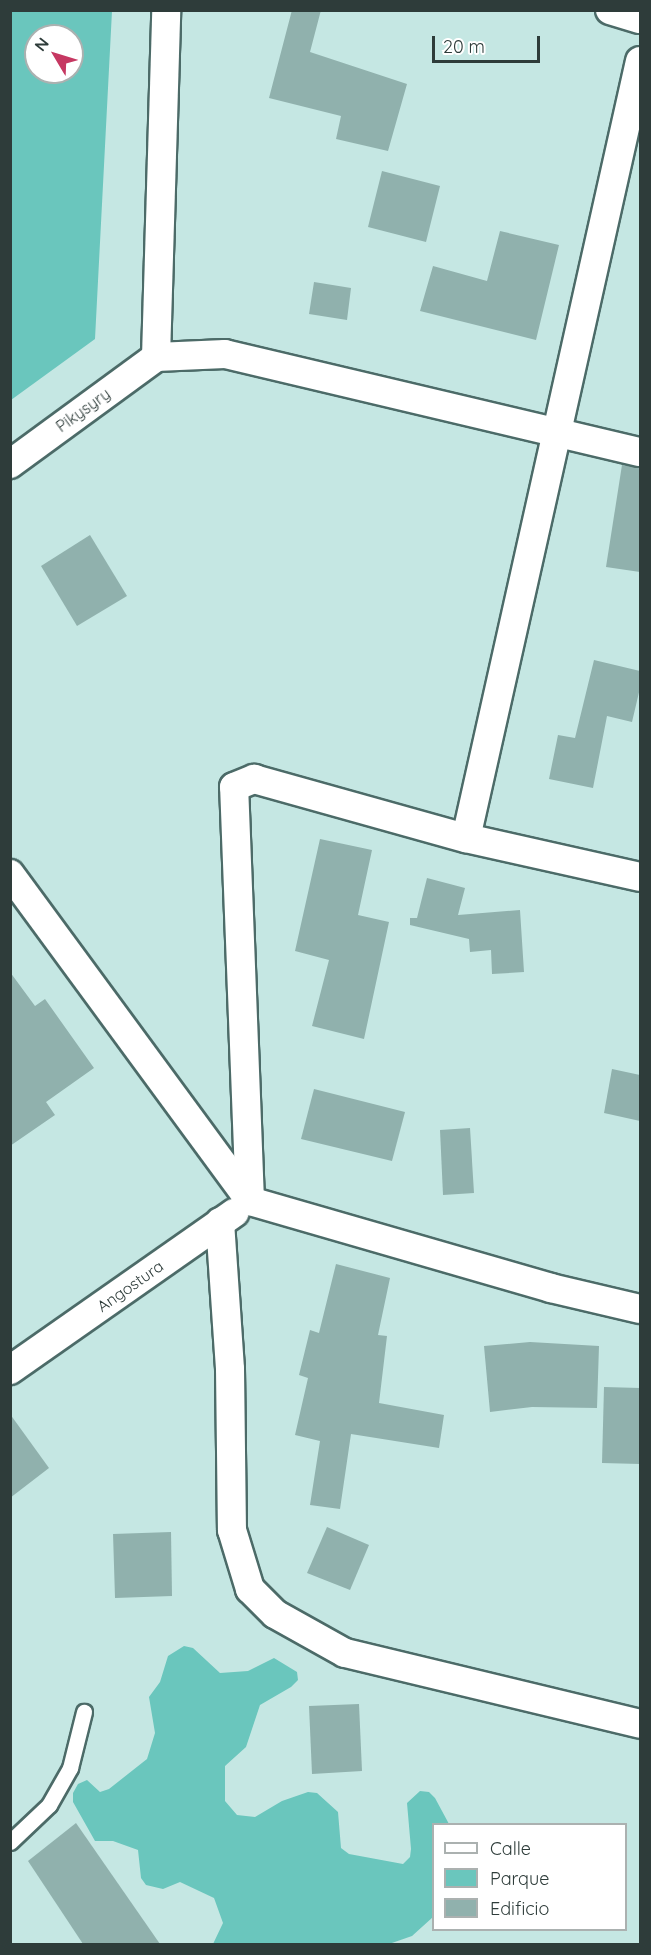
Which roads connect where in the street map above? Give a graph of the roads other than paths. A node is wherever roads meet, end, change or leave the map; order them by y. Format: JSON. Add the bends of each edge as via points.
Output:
{"nodes":[{"id":1,"x":166,"y":10,"type":"edge"},
{"id":2,"x":610,"y":10,"type":"edge"},
{"id":3,"x":640,"y":19,"type":"edge"},
{"id":4,"x":640,"y":61,"type":"edge"},
{"id":5,"x":156,"y":357,"type":"junction"},
{"id":6,"x":556,"y":431,"type":"junction"},
{"id":7,"x":640,"y":452,"type":"edge"},
{"id":8,"x":10,"y":464,"type":"edge"},
{"id":9,"x":466,"y":838,"type":"junction"},
{"id":10,"x":10,"y":874,"type":"edge"},
{"id":11,"x":640,"y":877,"type":"edge"},
{"id":12,"x":250,"y":1201,"type":"junction"},
{"id":13,"x":220,"y":1222,"type":"junction"},
{"id":14,"x":640,"y":1310,"type":"edge"},
{"id":15,"x":10,"y":1371,"type":"edge"},
{"id":16,"x":84,"y":1712,"type":"dead end"},
{"id":17,"x":640,"y":1724,"type":"edge"},
{"id":18,"x":10,"y":1842,"type":"edge"}],
"edges":[{"from":1,"to":5,"type":"street"},
{"from":2,"to":3,"type":"street"},
{"from":4,"to":6,"type":"street"},
{"from":5,"to":6,"type":"street","via":[[225,354]]},
{"from":5,"to":8,"type":"street","name":"Pikysyry"},
{"from":6,"to":7,"type":"street"},
{"from":6,"to":9,"type":"street"},
{"from":9,"to":11,"type":"street"},
{"from":9,"to":12,"type":"street","via":[[254,779],[234,787]]},
{"from":10,"to":12,"type":"street"},
{"from":12,"to":13,"type":"street","name":"Angostura"},
{"from":12,"to":14,"type":"street"},
{"from":13,"to":15,"type":"street","name":"Angostura"},
{"from":13,"to":17,"type":"street","via":[[230,1369],[232,1530],[250,1589],[275,1614],[345,1653]]},
{"from":16,"to":18,"type":"lane","via":[[70,1768],[49,1805]]}]}
